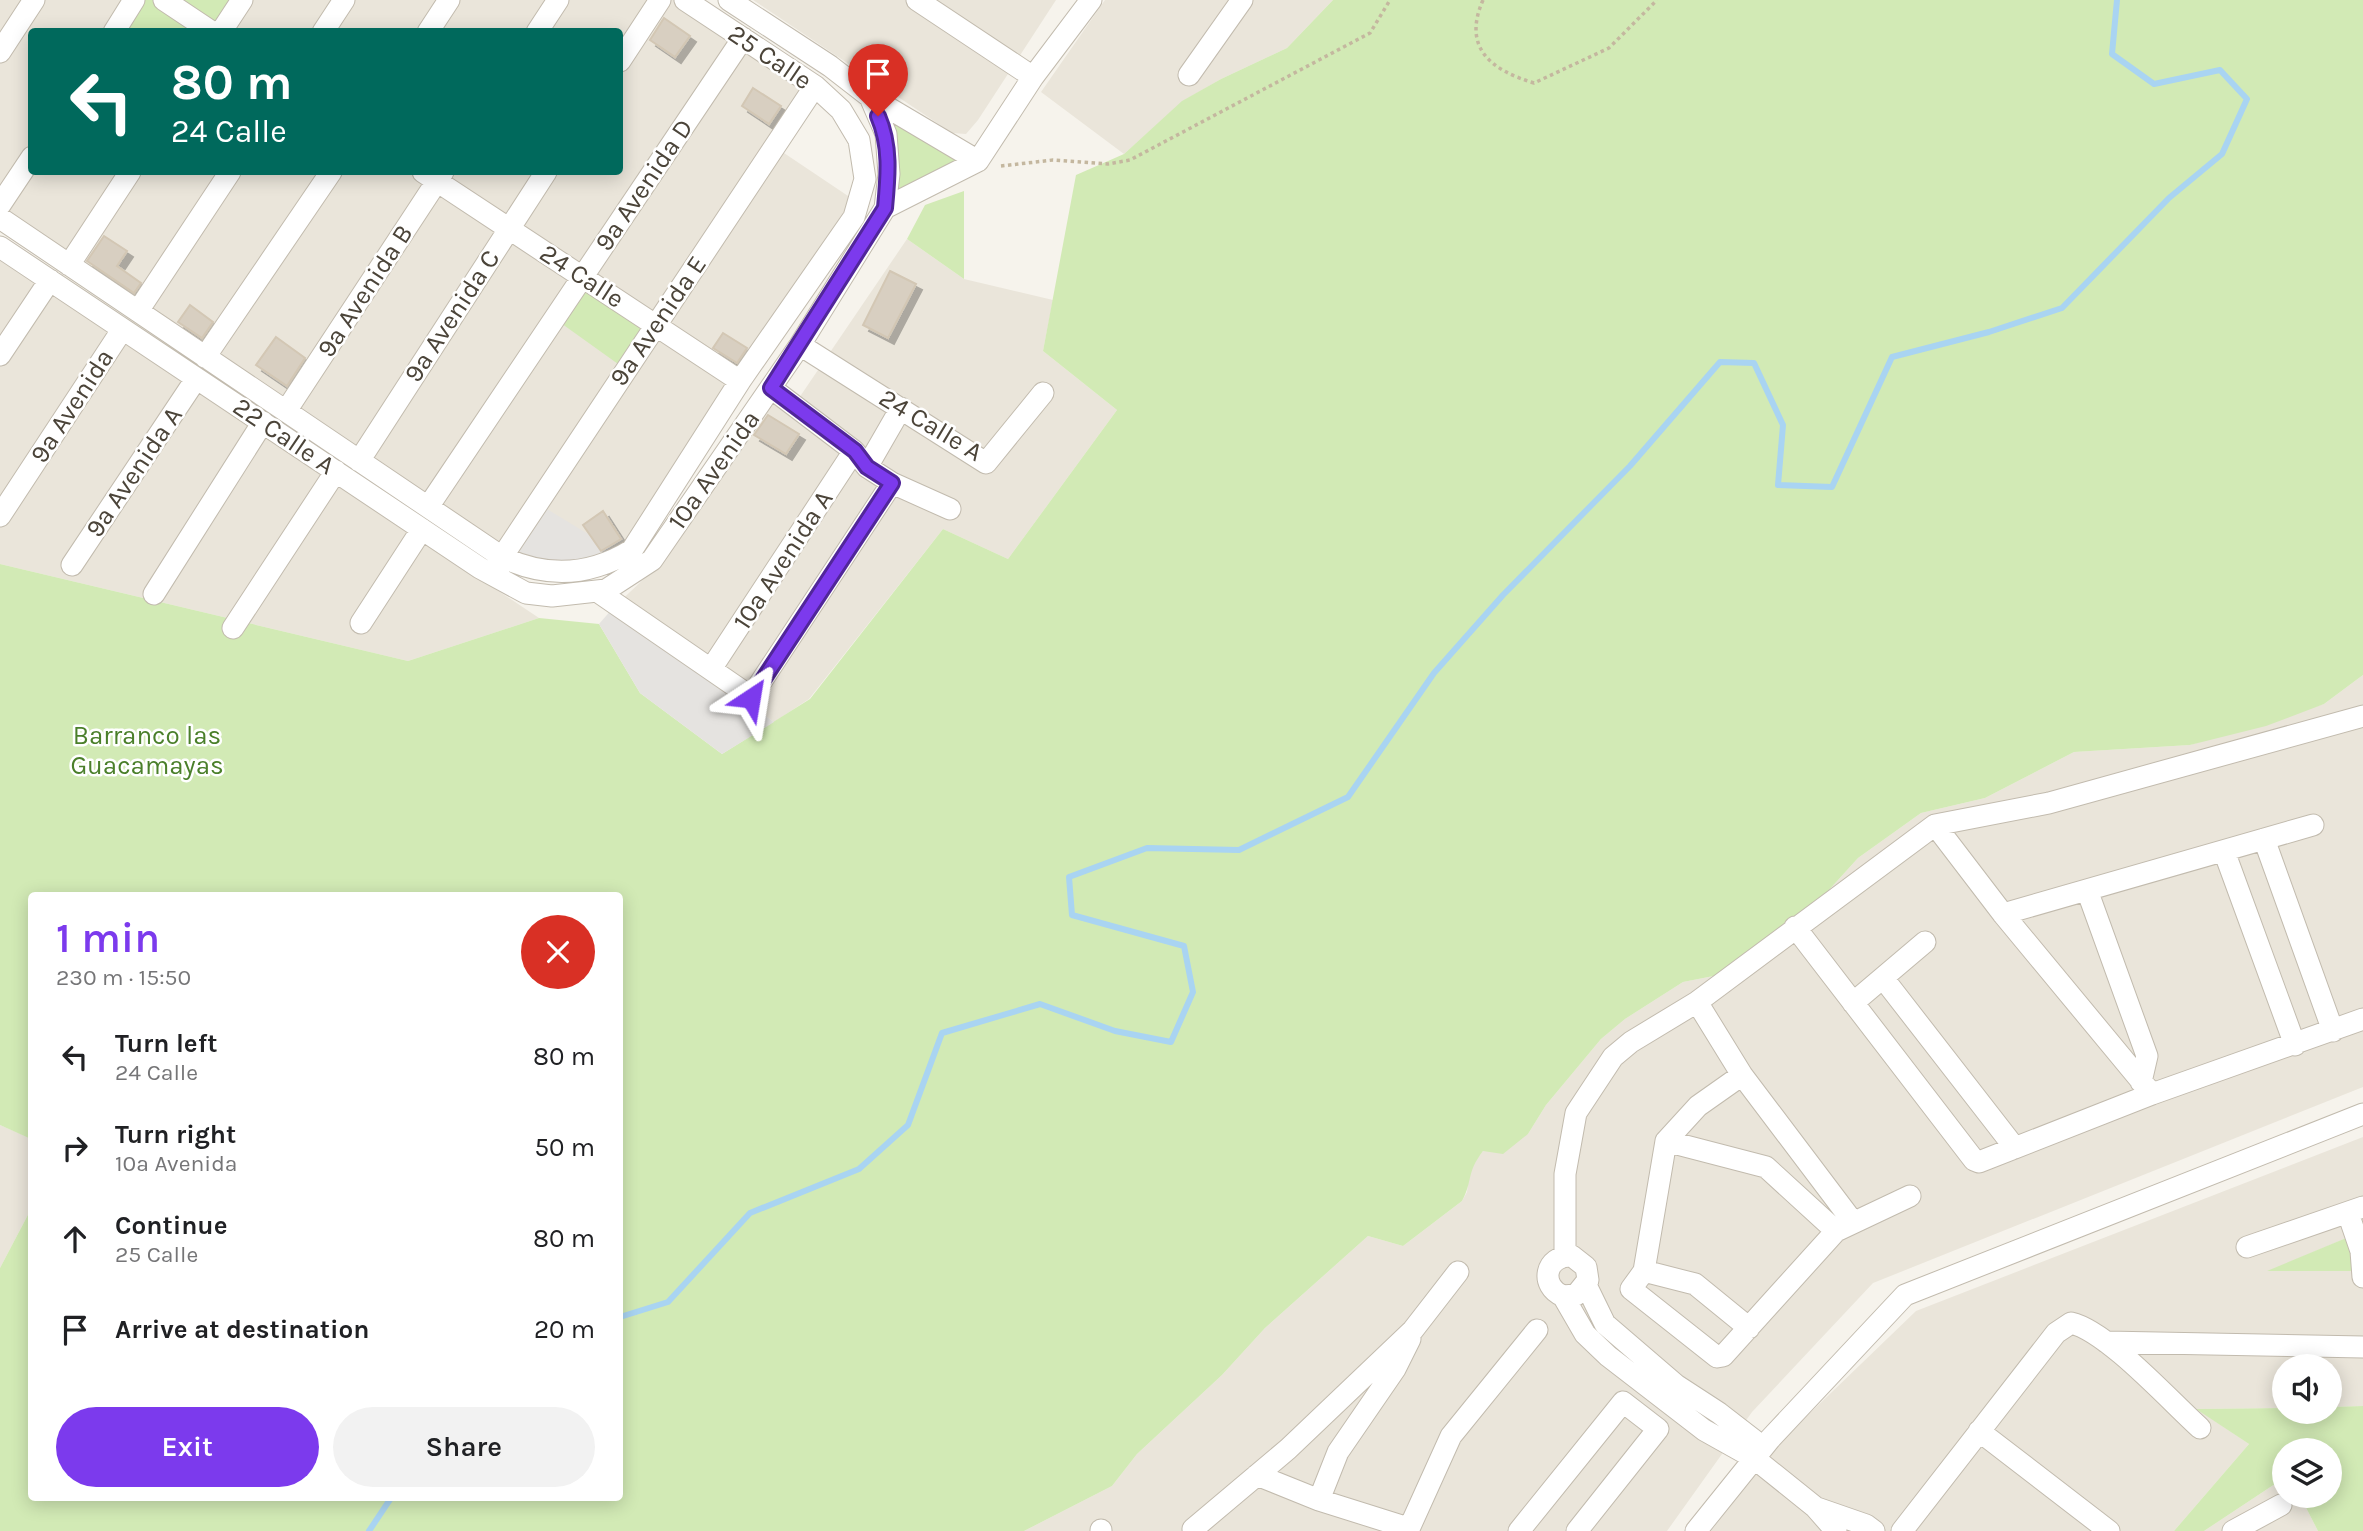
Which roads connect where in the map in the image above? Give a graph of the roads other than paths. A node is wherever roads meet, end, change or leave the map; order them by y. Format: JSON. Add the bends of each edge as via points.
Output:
{"nodes":[{"id":1,"x":34,"y":0,"type":"edge"},
{"id":2,"x":134,"y":0,"type":"edge"},
{"id":3,"x":164,"y":0,"type":"edge"},
{"id":4,"x":242,"y":0,"type":"edge"},
{"id":5,"x":344,"y":0,"type":"edge"},
{"id":6,"x":449,"y":0,"type":"edge"},
{"id":7,"x":558,"y":0,"type":"edge"},
{"id":8,"x":660,"y":0,"type":"edge"},
{"id":9,"x":685,"y":0,"type":"edge"},
{"id":10,"x":729,"y":0,"type":"edge"},
{"id":11,"x":917,"y":0,"type":"edge"},
{"id":12,"x":1242,"y":0,"type":"edge"},
{"id":13,"x":1080,"y":4,"type":"edge"},
{"id":14,"x":717,"y":20,"type":"junction"},
{"id":15,"x":116,"y":28,"type":"edge"},
{"id":16,"x":206,"y":28,"type":"edge"},
{"id":17,"x":224,"y":28,"type":"edge"},
{"id":18,"x":326,"y":28,"type":"edge"},
{"id":19,"x":431,"y":28,"type":"edge"},
{"id":20,"x":540,"y":28,"type":"edge"},
{"id":21,"x":743,"y":38,"type":"junction"},
{"id":22,"x":0,"y":52,"type":"edge"},
{"id":23,"x":623,"y":56,"type":"edge"},
{"id":24,"x":1189,"y":75,"type":"dead end"},
{"id":25,"x":1033,"y":77,"type":"junction"},
{"id":26,"x":815,"y":86,"type":"junction"},
{"id":27,"x":870,"y":97,"type":"junction"},
{"id":28,"x":863,"y":159,"type":"joint"},
{"id":29,"x":888,"y":161,"type":"joint"},
{"id":30,"x":978,"y":161,"type":"junction"},
{"id":31,"x":28,"y":163,"type":"edge"},
{"id":32,"x":128,"y":175,"type":"edge"},
{"id":33,"x":228,"y":175,"type":"edge"},
{"id":34,"x":329,"y":175,"type":"edge"},
{"id":35,"x":435,"y":175,"type":"edge"},
{"id":36,"x":544,"y":175,"type":"edge"},
{"id":37,"x":0,"y":205,"type":"edge"},
{"id":38,"x":885,"y":208,"type":"junction"},
{"id":39,"x":0,"y":218,"type":"edge"},
{"id":40,"x":508,"y":228,"type":"junction"},
{"id":41,"x":0,"y":247,"type":"edge"},
{"id":42,"x":69,"y":265,"type":"junction"},
{"id":43,"x":581,"y":276,"type":"junction"},
{"id":44,"x":50,"y":280,"type":"junction"},
{"id":45,"x":138,"y":311,"type":"junction"},
{"id":46,"x":655,"y":324,"type":"junction"},
{"id":47,"x":122,"y":330,"type":"junction"},
{"id":48,"x":800,"y":345,"type":"junction"},
{"id":49,"x":0,"y":355,"type":"edge"},
{"id":50,"x":205,"y":357,"type":"junction"},
{"id":51,"x":196,"y":379,"type":"junction"},
{"id":52,"x":740,"y":381,"type":"junction"},
{"id":53,"x":771,"y":388,"type":"junction"},
{"id":54,"x":1043,"y":393,"type":"dead end"},
{"id":55,"x":901,"y":408,"type":"junction"},
{"id":56,"x":286,"y":411,"type":"junction"},
{"id":57,"x":263,"y":422,"type":"junction"},
{"id":58,"x":861,"y":459,"type":"junction"},
{"id":59,"x":359,"y":461,"type":"junction"},
{"id":60,"x":336,"y":471,"type":"junction"},
{"id":61,"x":892,"y":483,"type":"junction"},
{"id":62,"x":428,"y":507,"type":"junction"},
{"id":63,"x":950,"y":509,"type":"dead end"},
{"id":64,"x":0,"y":516,"type":"edge"},
{"id":65,"x":422,"y":529,"type":"junction"},
{"id":66,"x":502,"y":557,"type":"junction"},
{"id":67,"x":72,"y":565,"type":"dead end"},
{"id":68,"x":526,"y":569,"type":"junction"},
{"id":69,"x":558,"y":572,"type":"joint"},
{"id":70,"x":588,"y":592,"type":"junction"},
{"id":71,"x":526,"y":593,"type":"junction"},
{"id":72,"x":154,"y":594,"type":"dead end"},
{"id":73,"x":361,"y":623,"type":"dead end"},
{"id":74,"x":233,"y":628,"type":"dead end"},
{"id":75,"x":711,"y":670,"type":"junction"},
{"id":76,"x":2363,"y":716,"type":"edge"},
{"id":77,"x":1935,"y":825,"type":"junction"},
{"id":78,"x":2313,"y":825,"type":"dead end"},
{"id":79,"x":2264,"y":839,"type":"junction"},
{"id":80,"x":2224,"y":851,"type":"junction"},
{"id":81,"x":2087,"y":890,"type":"junction"},
{"id":82,"x":2003,"y":914,"type":"junction"},
{"id":83,"x":1795,"y":927,"type":"junction"},
{"id":84,"x":1926,"y":942,"type":"dead end"},
{"id":85,"x":1883,"y":978,"type":"junction"},
{"id":86,"x":1697,"y":1002,"type":"junction"},
{"id":87,"x":1853,"y":1003,"type":"junction"},
{"id":88,"x":2363,"y":1019,"type":"edge"},
{"id":89,"x":2333,"y":1031,"type":"junction"},
{"id":90,"x":2295,"y":1045,"type":"junction"},
{"id":91,"x":1742,"y":1075,"type":"junction"},
{"id":92,"x":2146,"y":1088,"type":"junction"},
{"id":93,"x":2363,"y":1114,"type":"edge"},
{"id":94,"x":1667,"y":1140,"type":"junction"},
{"id":95,"x":2015,"y":1148,"type":"junction"},
{"id":96,"x":1910,"y":1196,"type":"dead end"},
{"id":97,"x":2356,"y":1210,"type":"edge"},
{"id":98,"x":1845,"y":1227,"type":"junction"},
{"id":99,"x":2247,"y":1247,"type":"dead end"},
{"id":100,"x":1565,"y":1256,"type":"junction"},
{"id":101,"x":1644,"y":1271,"type":"junction"},
{"id":102,"x":1458,"y":1272,"type":"dead end"},
{"id":103,"x":2363,"y":1277,"type":"edge"},
{"id":104,"x":1586,"y":1285,"type":"junction"},
{"id":105,"x":1563,"y":1296,"type":"junction"},
{"id":106,"x":1749,"y":1328,"type":"junction"},
{"id":107,"x":1413,"y":1330,"type":"junction"},
{"id":108,"x":1537,"y":1330,"type":"dead end"},
{"id":109,"x":2363,"y":1331,"type":"edge"},
{"id":110,"x":2105,"y":1342,"type":"junction"},
{"id":111,"x":2363,"y":1347,"type":"edge"},
{"id":112,"x":2200,"y":1428,"type":"dead end"},
{"id":113,"x":1979,"y":1431,"type":"junction"},
{"id":114,"x":1763,"y":1448,"type":"junction"},
{"id":115,"x":1257,"y":1475,"type":"junction"},
{"id":116,"x":1319,"y":1500,"type":"junction"},
{"id":117,"x":1815,"y":1507,"type":"junction"},
{"id":118,"x":2275,"y":1508,"type":"edge"},
{"id":119,"x":1193,"y":1529,"type":"dead end"},
{"id":120,"x":1408,"y":1530,"type":"edge"},
{"id":121,"x":1519,"y":1531,"type":"edge"},
{"id":122,"x":1577,"y":1531,"type":"edge"},
{"id":123,"x":1696,"y":1531,"type":"edge"},
{"id":124,"x":1836,"y":1531,"type":"edge"},
{"id":125,"x":1874,"y":1531,"type":"edge"},
{"id":126,"x":1902,"y":1531,"type":"edge"},
{"id":127,"x":2109,"y":1531,"type":"edge"},
{"id":128,"x":2233,"y":1531,"type":"edge"}],
"edges":[{"from":1,"to":22,"type":"street"},
{"from":2,"to":15,"type":"street"},
{"from":3,"to":16,"type":"street"},
{"from":4,"to":17,"type":"street"},
{"from":5,"to":18,"type":"street"},
{"from":6,"to":19,"type":"street"},
{"from":7,"to":20,"type":"street"},
{"from":8,"to":23,"type":"street"},
{"from":9,"to":14,"type":"street","name":"25 Calle"},
{"from":10,"to":14,"type":"street"},
{"from":10,"to":27,"type":"street","name":"25 Calle"},
{"from":11,"to":25,"type":"street"},
{"from":12,"to":24,"type":"street"},
{"from":13,"to":25,"type":"street"},
{"from":14,"to":21,"type":"street","name":"25 Calle"},
{"from":21,"to":26,"type":"street","name":"25 Calle"},
{"from":21,"to":43,"type":"street","name":"9a Avenida D"},
{"from":25,"to":30,"type":"street"},
{"from":26,"to":28,"type":"street","name":"25 Calle","via":[[841,110],[859,140]]},
{"from":26,"to":46,"type":"street","name":"9a Avenida E"},
{"from":27,"to":29,"type":"street","name":"25 Calle","via":[[886,134]]},
{"from":27,"to":30,"type":"street","name":"25 Calle"},
{"from":28,"to":52,"type":"street","name":"10a Avenida","via":[[865,180],[853,217]]},
{"from":29,"to":38,"type":"street","name":"10a Avenida"},
{"from":30,"to":38,"type":"street"},
{"from":31,"to":37,"type":"street"},
{"from":32,"to":42,"type":"street"},
{"from":33,"to":45,"type":"street"},
{"from":34,"to":50,"type":"street"},
{"from":35,"to":40,"type":"street","name":"24 Calle"},
{"from":35,"to":56,"type":"street","name":"9a Avenida B"},
{"from":36,"to":40,"type":"street","name":"9a Avenida C"},
{"from":38,"to":48,"type":"street","name":"10a Avenida"},
{"from":39,"to":42,"type":"street","name":"22 Calle A"},
{"from":40,"to":43,"type":"street","name":"24 Calle"},
{"from":40,"to":59,"type":"street","name":"9a Avenida C"},
{"from":41,"to":44,"type":"street","name":"22 Calle A"},
{"from":42,"to":45,"type":"street","name":"22 Calle A"},
{"from":43,"to":46,"type":"street","name":"24 Calle"},
{"from":43,"to":62,"type":"street","name":"9a Avenida D"},
{"from":44,"to":47,"type":"street","name":"22 Calle A"},
{"from":44,"to":49,"type":"street"},
{"from":45,"to":50,"type":"street","name":"22 Calle A"},
{"from":46,"to":52,"type":"street","name":"24 Calle"},
{"from":46,"to":66,"type":"street","name":"9a Avenida E"},
{"from":47,"to":51,"type":"street","name":"22 Calle A"},
{"from":47,"to":64,"type":"street","name":"9a Avenida"},
{"from":48,"to":53,"type":"street","name":"10a Avenida"},
{"from":48,"to":55,"type":"street","name":"24 Calle A"},
{"from":50,"to":56,"type":"street","name":"22 Calle A"},
{"from":51,"to":57,"type":"street","name":"22 Calle A"},
{"from":51,"to":67,"type":"street","name":"9a Avenida A"},
{"from":52,"to":69,"type":"street","name":"10a Avenida","via":[[632,550],[590,569]]},
{"from":53,"to":58,"type":"street"},
{"from":53,"to":70,"type":"street","name":"10a Avenida","via":[[652,560],[606,590]]},
{"from":54,"to":55,"type":"street","name":"24 Calle A","via":[[987,463]]},
{"from":55,"to":58,"type":"street","name":"10a Avenida A"},
{"from":56,"to":59,"type":"street","name":"22 Calle A"},
{"from":57,"to":60,"type":"street","name":"22 Calle A"},
{"from":57,"to":72,"type":"street"},
{"from":58,"to":61,"type":"street"},
{"from":58,"to":75,"type":"street","name":"10a Avenida A"},
{"from":59,"to":62,"type":"street","name":"22 Calle A"},
{"from":60,"to":65,"type":"street","name":"22 Calle A"},
{"from":60,"to":74,"type":"street"},
{"from":61,"to":63,"type":"street"},
{"from":61,"to":75,"type":"street","via":[[751,698]]},
{"from":62,"to":66,"type":"street","name":"22 Calle A"},
{"from":65,"to":71,"type":"street","name":"22 Calle A"},
{"from":65,"to":73,"type":"street"},
{"from":66,"to":68,"type":"street","name":"22 Calle A"},
{"from":68,"to":69,"type":"street","name":"22 Calle A"},
{"from":68,"to":71,"type":"street"},
{"from":70,"to":71,"type":"street","name":"22 Calle A"},
{"from":70,"to":75,"type":"street"},
{"from":76,"to":77,"type":"street","via":[[2049,803]]},
{"from":77,"to":82,"type":"street"},
{"from":77,"to":83,"type":"street"},
{"from":78,"to":79,"type":"street"},
{"from":79,"to":80,"type":"street"},
{"from":79,"to":89,"type":"street"},
{"from":80,"to":81,"type":"street"},
{"from":80,"to":90,"type":"street"},
{"from":81,"to":82,"type":"street"},
{"from":81,"to":92,"type":"street","via":[[2147,1056]]},
{"from":82,"to":92,"type":"street"},
{"from":83,"to":86,"type":"street"},
{"from":83,"to":87,"type":"street"},
{"from":84,"to":85,"type":"street"},
{"from":85,"to":87,"type":"street"},
{"from":85,"to":95,"type":"street"},
{"from":86,"to":91,"type":"street"},
{"from":86,"to":100,"type":"street","via":[[1613,1057],[1576,1113],[1565,1174]]},
{"from":87,"to":95,"type":"street","via":[[1974,1160]]},
{"from":88,"to":89,"type":"street"},
{"from":89,"to":90,"type":"street"},
{"from":90,"to":92,"type":"street"},
{"from":91,"to":94,"type":"street","via":[[1698,1106]]},
{"from":91,"to":98,"type":"street"},
{"from":92,"to":95,"type":"street"},
{"from":93,"to":114,"type":"street","via":[[1905,1295]]},
{"from":94,"to":98,"type":"street","via":[[1762,1165]]},
{"from":94,"to":101,"type":"street"},
{"from":96,"to":98,"type":"street"},
{"from":97,"to":99,"type":"street"},
{"from":97,"to":103,"type":"street"},
{"from":98,"to":106,"type":"street"},
{"from":100,"to":104,"type":"street","via":[[1577,1258],[1586,1267]]},
{"from":100,"to":105,"type":"street","via":[[1552,1262],[1547,1275],[1551,1289]]},
{"from":101,"to":106,"type":"street","via":[[1695,1284]]},
{"from":101,"to":106,"type":"street","via":[[1631,1289],[1717,1357]]},
{"from":102,"to":107,"type":"street"},
{"from":104,"to":105,"type":"street","via":[[1576,1295]]},
{"from":104,"to":114,"type":"street","via":[[1605,1324]]},
{"from":105,"to":114,"type":"street","via":[[1585,1334],[1608,1356],[1704,1430]]},
{"from":107,"to":115,"type":"street"},
{"from":107,"to":116,"type":"street","via":[[1406,1353],[1338,1452]]},
{"from":108,"to":120,"type":"street","via":[[1451,1436]]},
{"from":109,"to":111,"type":"street"},
{"from":110,"to":111,"type":"street"},
{"from":110,"to":112,"type":"street"},
{"from":110,"to":113,"type":"street","via":[[2084,1326],[2071,1323],[2056,1333]]},
{"from":113,"to":126,"type":"street"},
{"from":113,"to":127,"type":"street"},
{"from":114,"to":117,"type":"street"},
{"from":114,"to":123,"type":"street"},
{"from":115,"to":116,"type":"street"},
{"from":115,"to":119,"type":"street"},
{"from":116,"to":120,"type":"street"},
{"from":117,"to":124,"type":"street"},
{"from":117,"to":125,"type":"street"},
{"from":118,"to":128,"type":"street"},
{"from":121,"to":122,"type":"street","via":[[1623,1402],[1658,1429]]}]}
